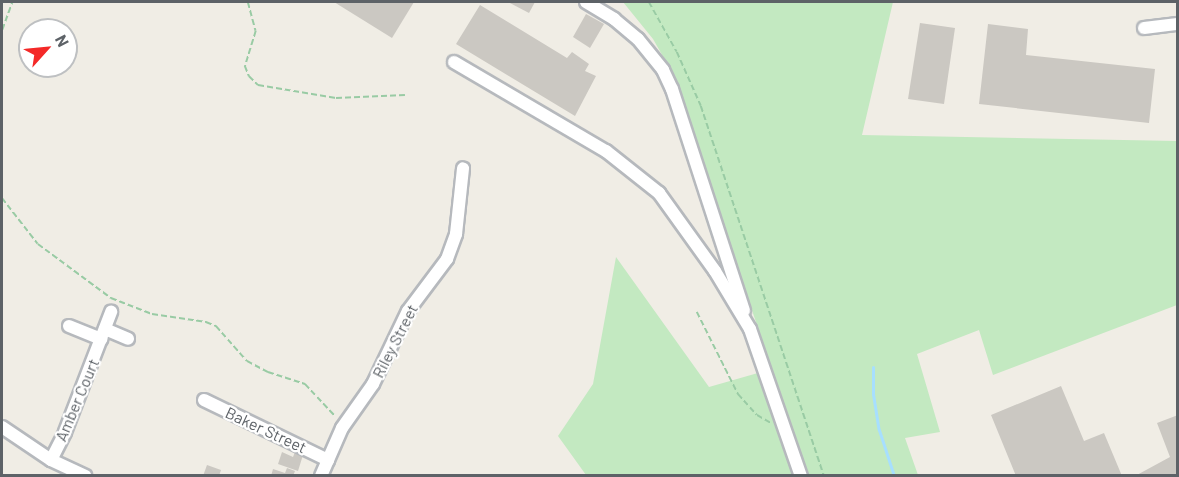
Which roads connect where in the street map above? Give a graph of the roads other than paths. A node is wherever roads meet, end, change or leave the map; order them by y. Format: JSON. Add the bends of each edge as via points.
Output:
{"nodes":[{"id":1,"x":586,"y":2,"type":"edge"},
{"id":2,"x":1178,"y":24,"type":"edge"},
{"id":3,"x":1144,"y":28,"type":"dead end"},
{"id":4,"x":454,"y":62,"type":"dead end"},
{"id":5,"x":463,"y":168,"type":"dead end"},
{"id":6,"x":111,"y":312,"type":"dead end"},
{"id":7,"x":69,"y":326,"type":"dead end"},
{"id":8,"x":750,"y":329,"type":"junction"},
{"id":9,"x":103,"y":334,"type":"junction"},
{"id":10,"x":128,"y":339,"type":"dead end"},
{"id":11,"x":204,"y":400,"type":"dead end"},
{"id":12,"x":3,"y":432,"type":"edge"},
{"id":13,"x":328,"y":459,"type":"junction"},
{"id":14,"x":51,"y":460,"type":"junction"},
{"id":15,"x":85,"y":476,"type":"edge"},
{"id":16,"x":321,"y":476,"type":"edge"},
{"id":17,"x":801,"y":476,"type":"edge"}],
"edges":[{"from":1,"to":8,"type":"street","via":[[638,39],[668,79]]},
{"from":2,"to":3,"type":"street"},
{"from":4,"to":8,"type":"street","via":[[606,151],[649,183],[688,230]]},
{"from":5,"to":13,"type":"street","name":"Riley Street","via":[[456,234],[447,259],[408,310],[368,394],[342,428]]},
{"from":6,"to":9,"type":"street","name":"Amber Court"},
{"from":7,"to":9,"type":"street","name":"Amber Court"},
{"from":8,"to":17,"type":"street"},
{"from":9,"to":10,"type":"street","name":"Amber Court"},
{"from":9,"to":14,"type":"street","name":"Amber Court"},
{"from":11,"to":13,"type":"street","name":"Baker Street"},
{"from":12,"to":14,"type":"street"},
{"from":13,"to":16,"type":"street","name":"Riley Street"},
{"from":14,"to":15,"type":"street"}]}
